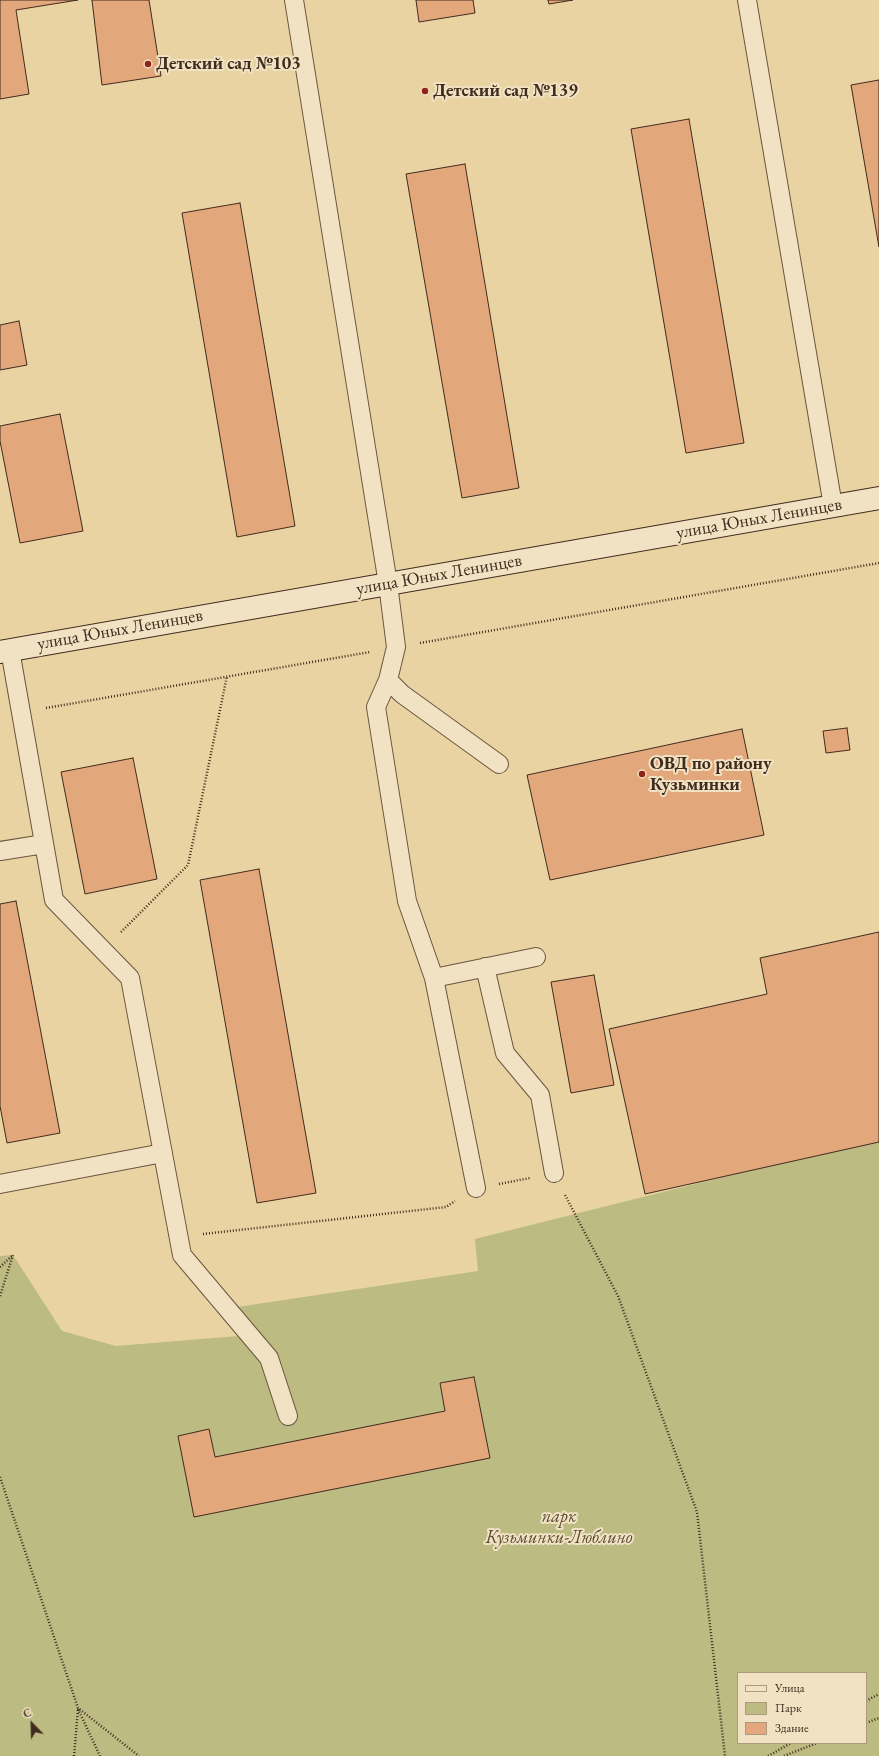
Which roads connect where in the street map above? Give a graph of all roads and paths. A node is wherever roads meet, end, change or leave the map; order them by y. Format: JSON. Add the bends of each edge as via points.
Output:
{"nodes":[{"id":1,"x":294,"y":0,"type":"edge"},
{"id":2,"x":747,"y":0,"type":"edge"},
{"id":3,"x":879,"y":498,"type":"edge"},
{"id":4,"x":833,"y":506,"type":"junction"},
{"id":5,"x":879,"y":563,"type":"edge"},
{"id":6,"x":388,"y":584,"type":"junction"},
{"id":7,"x":396,"y":647,"type":"junction"},
{"id":8,"x":5,"y":651,"type":"edge"},
{"id":9,"x":227,"y":676,"type":"junction"},
{"id":10,"x":388,"y":680,"type":"junction"},
{"id":11,"x":21,"y":713,"type":"junction"},
{"id":12,"x":499,"y":764,"type":"dead end"},
{"id":13,"x":44,"y":844,"type":"junction"},
{"id":14,"x":0,"y":851,"type":"edge"},
{"id":15,"x":103,"y":950,"type":"junction"},
{"id":16,"x":536,"y":957,"type":"dead end"},
{"id":17,"x":485,"y":967,"type":"junction"},
{"id":18,"x":434,"y":978,"type":"junction"},
{"id":19,"x":163,"y":1153,"type":"junction"},
{"id":20,"x":554,"y":1173,"type":"junction"},
{"id":21,"x":0,"y":1184,"type":"edge"},
{"id":22,"x":476,"y":1188,"type":"junction"},
{"id":23,"x":178,"y":1237,"type":"junction"},
{"id":24,"x":0,"y":1267,"type":"edge"},
{"id":25,"x":0,"y":1296,"type":"edge"},
{"id":26,"x":288,"y":1416,"type":"dead end"},
{"id":27,"x":0,"y":1477,"type":"edge"},
{"id":28,"x":879,"y":1694,"type":"edge"},
{"id":29,"x":867,"y":1701,"type":"edge"},
{"id":30,"x":78,"y":1708,"type":"junction"},
{"id":31,"x":879,"y":1718,"type":"edge"},
{"id":32,"x":867,"y":1723,"type":"edge"},
{"id":33,"x":789,"y":1744,"type":"edge"},
{"id":34,"x":814,"y":1744,"type":"edge"},
{"id":35,"x":74,"y":1756,"type":"edge"},
{"id":36,"x":100,"y":1756,"type":"edge"},
{"id":37,"x":139,"y":1756,"type":"edge"},
{"id":38,"x":725,"y":1756,"type":"edge"},
{"id":39,"x":768,"y":1756,"type":"edge"},
{"id":40,"x":784,"y":1756,"type":"edge"}],
"edges":[{"from":1,"to":6,"type":"lane"},
{"from":2,"to":4,"type":"lane"},
{"from":3,"to":4,"type":"main road","name":"улица Юных Ленинцев"},
{"from":4,"to":6,"type":"main road","name":"улица Юных Ленинцев"},
{"from":5,"to":7,"type":"path"},
{"from":6,"to":7,"type":"lane"},
{"from":6,"to":8,"type":"main road","name":"улица Юных Ленинцев"},
{"from":7,"to":9,"type":"path"},
{"from":7,"to":10,"type":"lane"},
{"from":8,"to":11,"type":"lane"},
{"from":9,"to":11,"type":"path"},
{"from":9,"to":15,"type":"path","via":[[188,865]]},
{"from":10,"to":12,"type":"lane","via":[[402,694]]},
{"from":10,"to":18,"type":"lane","via":[[376,707],[407,901]]},
{"from":11,"to":13,"type":"lane"},
{"from":13,"to":14,"type":"lane"},
{"from":13,"to":15,"type":"lane","via":[[54,900]]},
{"from":15,"to":19,"type":"lane","via":[[130,978]]},
{"from":16,"to":17,"type":"lane"},
{"from":17,"to":18,"type":"lane"},
{"from":17,"to":20,"type":"lane","via":[[505,1053],[540,1095]]},
{"from":18,"to":22,"type":"lane"},
{"from":19,"to":21,"type":"lane"},
{"from":19,"to":23,"type":"lane"},
{"from":20,"to":22,"type":"path"},
{"from":20,"to":38,"type":"path","via":[[618,1296],[697,1512]]},
{"from":22,"to":23,"type":"path","via":[[446,1207]]},
{"from":23,"to":26,"type":"lane","via":[[182,1255],[269,1358]]},
{"from":24,"to":25,"type":"path","via":[[13,1255]]},
{"from":27,"to":30,"type":"path"},
{"from":28,"to":29,"type":"path"},
{"from":30,"to":35,"type":"path"},
{"from":30,"to":36,"type":"path"},
{"from":30,"to":37,"type":"path"},
{"from":31,"to":32,"type":"path"},
{"from":33,"to":39,"type":"path"},
{"from":34,"to":40,"type":"path"}]}
